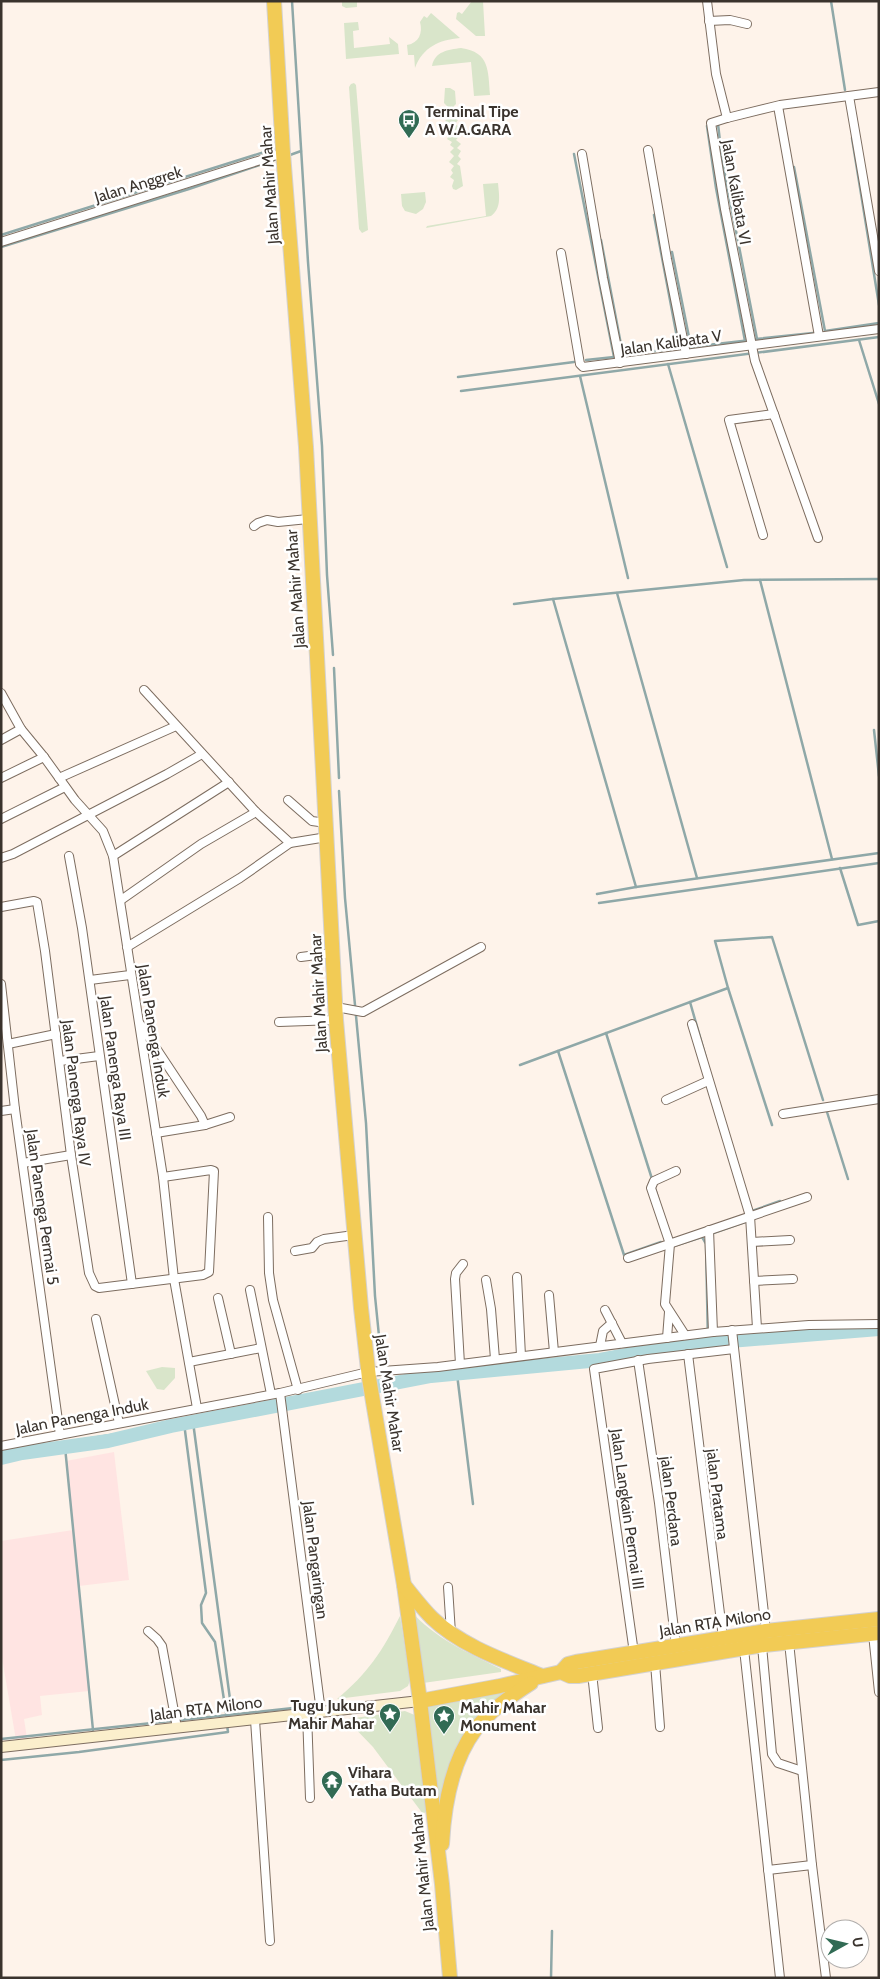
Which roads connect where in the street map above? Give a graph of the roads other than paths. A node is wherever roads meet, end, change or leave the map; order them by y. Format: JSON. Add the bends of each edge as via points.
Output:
{"nodes":[{"id":1,"x":274,"y":1,"type":"edge"},
{"id":2,"x":707,"y":1,"type":"edge"},
{"id":3,"x":709,"y":21,"type":"junction"},
{"id":4,"x":747,"y":24,"type":"dead end"},
{"id":5,"x":879,"y":92,"type":"edge"},
{"id":6,"x":849,"y":96,"type":"junction"},
{"id":7,"x":778,"y":106,"type":"junction"},
{"id":8,"x":727,"y":118,"type":"junction"},
{"id":9,"x":648,"y":150,"type":"dead end"},
{"id":10,"x":283,"y":153,"type":"junction"},
{"id":11,"x":582,"y":154,"type":"dead end"},
{"id":12,"x":1,"y":242,"type":"edge"},
{"id":13,"x":561,"y":253,"type":"dead end"},
{"id":14,"x":879,"y":272,"type":"edge"},
{"id":15,"x":879,"y":328,"type":"edge"},
{"id":16,"x":819,"y":336,"type":"junction"},
{"id":17,"x":753,"y":350,"type":"junction"},
{"id":18,"x":686,"y":354,"type":"junction"},
{"id":19,"x":620,"y":363,"type":"junction"},
{"id":20,"x":774,"y":414,"type":"junction"},
{"id":21,"x":308,"y":519,"type":"junction"},
{"id":22,"x":254,"y":526,"type":"dead end"},
{"id":23,"x":763,"y":535,"type":"dead end"},
{"id":24,"x":818,"y":538,"type":"dead end"},
{"id":25,"x":144,"y":690,"type":"dead end"},
{"id":26,"x":2,"y":697,"type":"edge"},
{"id":27,"x":176,"y":726,"type":"junction"},
{"id":28,"x":21,"y":729,"type":"junction"},
{"id":29,"x":1,"y":740,"type":"edge"},
{"id":30,"x":202,"y":754,"type":"junction"},
{"id":31,"x":44,"y":757,"type":"junction"},
{"id":32,"x":1,"y":778,"type":"edge"},
{"id":33,"x":59,"y":778,"type":"junction"},
{"id":34,"x":228,"y":782,"type":"junction"},
{"id":35,"x":65,"y":787,"type":"junction"},
{"id":36,"x":288,"y":800,"type":"dead end"},
{"id":37,"x":256,"y":812,"type":"junction"},
{"id":38,"x":89,"y":815,"type":"junction"},
{"id":39,"x":1,"y":819,"type":"edge"},
{"id":40,"x":327,"y":830,"type":"junction"},
{"id":41,"x":290,"y":842,"type":"junction"},
{"id":42,"x":69,"y":856,"type":"dead end"},
{"id":43,"x":113,"y":856,"type":"junction"},
{"id":44,"x":1,"y":858,"type":"edge"},
{"id":45,"x":121,"y":900,"type":"junction"},
{"id":46,"x":1,"y":906,"type":"edge"},
{"id":47,"x":126,"y":947,"type":"junction"},
{"id":48,"x":481,"y":947,"type":"dead end"},
{"id":49,"x":332,"y":953,"type":"junction"},
{"id":50,"x":301,"y":958,"type":"dead end"},
{"id":51,"x":130,"y":975,"type":"junction"},
{"id":52,"x":90,"y":980,"type":"junction"},
{"id":53,"x":1,"y":984,"type":"edge"},
{"id":54,"x":336,"y":1014,"type":"junction"},
{"id":55,"x":139,"y":1022,"type":"junction"},
{"id":56,"x":279,"y":1022,"type":"dead end"},
{"id":57,"x":692,"y":1024,"type":"dead end"},
{"id":58,"x":56,"y":1034,"type":"junction"},
{"id":59,"x":8,"y":1044,"type":"junction"},
{"id":60,"x":99,"y":1056,"type":"junction"},
{"id":61,"x":60,"y":1061,"type":"junction"},
{"id":62,"x":708,"y":1081,"type":"junction"},
{"id":63,"x":879,"y":1099,"type":"edge"},
{"id":64,"x":666,"y":1100,"type":"dead end"},
{"id":65,"x":15,"y":1109,"type":"junction"},
{"id":66,"x":1,"y":1111,"type":"edge"},
{"id":67,"x":783,"y":1114,"type":"dead end"},
{"id":68,"x":230,"y":1117,"type":"dead end"},
{"id":69,"x":205,"y":1125,"type":"junction"},
{"id":70,"x":156,"y":1133,"type":"junction"},
{"id":71,"x":71,"y":1155,"type":"junction"},
{"id":72,"x":23,"y":1163,"type":"junction"},
{"id":73,"x":676,"y":1171,"type":"dead end"},
{"id":74,"x":162,"y":1176,"type":"junction"},
{"id":75,"x":807,"y":1197,"type":"dead end"},
{"id":76,"x":268,"y":1216,"type":"dead end"},
{"id":77,"x":750,"y":1216,"type":"junction"},
{"id":78,"x":709,"y":1230,"type":"junction"},
{"id":79,"x":354,"y":1234,"type":"junction"},
{"id":80,"x":790,"y":1240,"type":"dead end"},
{"id":81,"x":752,"y":1242,"type":"junction"},
{"id":82,"x":670,"y":1244,"type":"junction"},
{"id":83,"x":296,"y":1251,"type":"dead end"},
{"id":84,"x":628,"y":1258,"type":"dead end"},
{"id":85,"x":463,"y":1264,"type":"dead end"},
{"id":86,"x":517,"y":1277,"type":"dead end"},
{"id":87,"x":174,"y":1279,"type":"junction"},
{"id":88,"x":486,"y":1280,"type":"dead end"},
{"id":89,"x":793,"y":1280,"type":"dead end"},
{"id":90,"x":754,"y":1282,"type":"junction"},
{"id":91,"x":132,"y":1284,"type":"junction"},
{"id":92,"x":250,"y":1290,"type":"dead end"},
{"id":93,"x":548,"y":1295,"type":"dead end"},
{"id":94,"x":218,"y":1298,"type":"dead end"},
{"id":95,"x":605,"y":1310,"type":"dead end"},
{"id":96,"x":669,"y":1312,"type":"junction"},
{"id":97,"x":96,"y":1319,"type":"dead end"},
{"id":98,"x":612,"y":1322,"type":"junction"},
{"id":99,"x":879,"y":1324,"type":"edge"},
{"id":100,"x":757,"y":1328,"type":"junction"},
{"id":101,"x":713,"y":1332,"type":"junction"},
{"id":102,"x":685,"y":1335,"type":"junction"},
{"id":103,"x":667,"y":1338,"type":"junction"},
{"id":104,"x":733,"y":1341,"type":"junction"},
{"id":105,"x":622,"y":1343,"type":"junction"},
{"id":106,"x":600,"y":1346,"type":"junction"},
{"id":107,"x":261,"y":1348,"type":"junction"},
{"id":108,"x":554,"y":1352,"type":"junction"},
{"id":109,"x":231,"y":1354,"type":"junction"},
{"id":110,"x":688,"y":1354,"type":"junction"},
{"id":111,"x":521,"y":1356,"type":"junction"},
{"id":112,"x":495,"y":1359,"type":"junction"},
{"id":113,"x":638,"y":1360,"type":"junction"},
{"id":114,"x":189,"y":1362,"type":"junction"},
{"id":115,"x":460,"y":1364,"type":"junction"},
{"id":116,"x":369,"y":1375,"type":"junction"},
{"id":117,"x":298,"y":1390,"type":"junction"},
{"id":118,"x":272,"y":1394,"type":"junction"},
{"id":119,"x":281,"y":1396,"type":"junction"},
{"id":120,"x":196,"y":1408,"type":"junction"},
{"id":121,"x":119,"y":1423,"type":"junction"},
{"id":122,"x":60,"y":1435,"type":"junction"},
{"id":123,"x":1,"y":1446,"type":"edge"},
{"id":124,"x":404,"y":1585,"type":"junction"},
{"id":125,"x":448,"y":1587,"type":"dead end"},
{"id":126,"x":879,"y":1619,"type":"edge"},
{"id":127,"x":148,"y":1631,"type":"dead end"},
{"id":128,"x":766,"y":1631,"type":"junction"},
{"id":129,"x":451,"y":1633,"type":"junction"},
{"id":130,"x":876,"y":1633,"type":"edge"},
{"id":131,"x":723,"y":1638,"type":"junction"},
{"id":132,"x":789,"y":1642,"type":"junction"},
{"id":133,"x":676,"y":1646,"type":"junction"},
{"id":134,"x":762,"y":1646,"type":"junction"},
{"id":135,"x":744,"y":1649,"type":"junction"},
{"id":136,"x":634,"y":1653,"type":"junction"},
{"id":137,"x":655,"y":1663,"type":"junction"},
{"id":138,"x":561,"y":1672,"type":"junction"},
{"id":139,"x":592,"y":1673,"type":"junction"},
{"id":140,"x":542,"y":1676,"type":"junction"},
{"id":141,"x":879,"y":1692,"type":"edge"},
{"id":142,"x":420,"y":1701,"type":"junction"},
{"id":143,"x":321,"y":1712,"type":"junction"},
{"id":144,"x":307,"y":1713,"type":"junction"},
{"id":145,"x":255,"y":1720,"type":"junction"},
{"id":146,"x":660,"y":1727,"type":"dead end"},
{"id":147,"x":178,"y":1728,"type":"junction"},
{"id":148,"x":598,"y":1728,"type":"dead end"},
{"id":149,"x":1,"y":1747,"type":"edge"},
{"id":150,"x":802,"y":1771,"type":"junction"},
{"id":151,"x":310,"y":1798,"type":"dead end"},
{"id":152,"x":812,"y":1865,"type":"junction"},
{"id":153,"x":768,"y":1870,"type":"junction"},
{"id":154,"x":442,"y":1884,"type":"junction"},
{"id":155,"x":270,"y":1941,"type":"dead end"},
{"id":156,"x":450,"y":1978,"type":"edge"},
{"id":157,"x":780,"y":1978,"type":"edge"},
{"id":158,"x":826,"y":1978,"type":"edge"}],
"edges":[{"from":1,"to":10,"type":"highway","name":"Jalan Mahir Mahar"},
{"from":2,"to":3,"type":"street"},
{"from":3,"to":4,"type":"street","via":[[730,20]]},
{"from":3,"to":8,"type":"street","via":[[716,74]]},
{"from":5,"to":6,"type":"street","name":"Jalan Kalibata VI"},
{"from":6,"to":7,"type":"street","name":"Jalan Kalibata VI"},
{"from":6,"to":14,"type":"street"},
{"from":7,"to":8,"type":"street","name":"Jalan Kalibata VI"},
{"from":7,"to":16,"type":"street"},
{"from":8,"to":17,"type":"street","name":"Jalan Kalibata VI","via":[[711,125]]},
{"from":9,"to":18,"type":"street"},
{"from":10,"to":12,"type":"street","name":"Jalan Anggrek"},
{"from":10,"to":21,"type":"highway","name":"Jalan Mahir Mahar","via":[[306,447]]},
{"from":11,"to":19,"type":"street"},
{"from":13,"to":19,"type":"street","name":"Jalan Kalibata V","via":[[580,364],[586,368]]},
{"from":15,"to":16,"type":"street","name":"Jalan Kalibata V"},
{"from":16,"to":17,"type":"street","name":"Jalan Kalibata V"},
{"from":17,"to":18,"type":"street","name":"Jalan Kalibata V"},
{"from":17,"to":20,"type":"street"},
{"from":18,"to":19,"type":"street","name":"Jalan Kalibata V"},
{"from":20,"to":23,"type":"street","via":[[729,420]]},
{"from":20,"to":24,"type":"street"},
{"from":21,"to":22,"type":"street","via":[[267,520]]},
{"from":21,"to":40,"type":"highway","name":"Jalan Mahir Mahar"},
{"from":25,"to":27,"type":"street"},
{"from":26,"to":28,"type":"street","name":"Jalan Panenga Induk"},
{"from":27,"to":30,"type":"street"},
{"from":27,"to":33,"type":"street"},
{"from":28,"to":29,"type":"street"},
{"from":28,"to":31,"type":"street","name":"Jalan Panenga Induk"},
{"from":30,"to":34,"type":"street"},
{"from":30,"to":38,"type":"street"},
{"from":31,"to":32,"type":"street"},
{"from":31,"to":33,"type":"street","name":"Jalan Panenga Induk"},
{"from":33,"to":35,"type":"street","name":"Jalan Panenga Induk"},
{"from":34,"to":37,"type":"street"},
{"from":34,"to":43,"type":"street"},
{"from":35,"to":38,"type":"street","name":"Jalan Panenga Induk"},
{"from":35,"to":39,"type":"street"},
{"from":36,"to":40,"type":"street"},
{"from":37,"to":41,"type":"street"},
{"from":37,"to":45,"type":"street","via":[[201,844]]},
{"from":38,"to":43,"type":"street","name":"Jalan Panenga Induk","via":[[103,831]]},
{"from":38,"to":44,"type":"street"},
{"from":40,"to":41,"type":"street"},
{"from":40,"to":49,"type":"highway","name":"Jalan Mahir Mahar"},
{"from":41,"to":47,"type":"street","via":[[240,878]]},
{"from":42,"to":52,"type":"street","name":"Jalan Panenga Raya III"},
{"from":43,"to":45,"type":"street","name":"Jalan Panenga Induk"},
{"from":45,"to":47,"type":"street","name":"Jalan Panenga Induk"},
{"from":46,"to":58,"type":"street","name":"Jalan Panenga Raya IV","via":[[37,902]]},
{"from":47,"to":51,"type":"street","name":"Jalan Panenga Induk"},
{"from":48,"to":54,"type":"street","via":[[363,1012]]},
{"from":49,"to":50,"type":"street"},
{"from":49,"to":54,"type":"highway","name":"Jalan Mahir Mahar"},
{"from":51,"to":52,"type":"street"},
{"from":51,"to":55,"type":"street","name":"Jalan Panenga Induk"},
{"from":52,"to":60,"type":"street","name":"Jalan Panenga Raya III"},
{"from":53,"to":59,"type":"street","name":"Jalan Panenga Permai 5"},
{"from":54,"to":56,"type":"street"},
{"from":54,"to":79,"type":"highway","name":"Jalan Mahir Mahar"},
{"from":55,"to":69,"type":"street"},
{"from":55,"to":70,"type":"street","name":"Jalan Panenga Induk"},
{"from":57,"to":62,"type":"street"},
{"from":58,"to":59,"type":"street"},
{"from":58,"to":61,"type":"street","name":"Jalan Panenga Raya IV"},
{"from":59,"to":65,"type":"street","name":"Jalan Panenga Permai 5"},
{"from":60,"to":61,"type":"street"},
{"from":60,"to":91,"type":"street","name":"Jalan Panenga Raya III"},
{"from":61,"to":71,"type":"street","name":"Jalan Panenga Raya IV"},
{"from":62,"to":64,"type":"street"},
{"from":62,"to":77,"type":"street"},
{"from":63,"to":67,"type":"street"},
{"from":65,"to":66,"type":"street"},
{"from":65,"to":72,"type":"street","name":"Jalan Panenga Permai 5"},
{"from":68,"to":69,"type":"street"},
{"from":69,"to":70,"type":"street"},
{"from":70,"to":74,"type":"street","name":"Jalan Panenga Induk"},
{"from":71,"to":72,"type":"street"},
{"from":71,"to":91,"type":"street","name":"Jalan Panenga Raya IV","via":[[90,1273],[95,1286]]},
{"from":72,"to":122,"type":"street","name":"Jalan Panenga Permai 5"},
{"from":73,"to":82,"type":"street","via":[[654,1180],[651,1185]]},
{"from":74,"to":87,"type":"street","name":"Jalan Panenga Induk"},
{"from":74,"to":87,"type":"street","via":[[211,1170],[215,1173],[210,1270],[206,1274]]},
{"from":75,"to":77,"type":"street"},
{"from":76,"to":117,"type":"street","via":[[273,1300]]},
{"from":77,"to":78,"type":"street"},
{"from":77,"to":81,"type":"street"},
{"from":78,"to":82,"type":"street"},
{"from":78,"to":101,"type":"street"},
{"from":79,"to":83,"type":"street","via":[[324,1239],[312,1248]]},
{"from":79,"to":116,"type":"highway","name":"Jalan Mahir Mahar"},
{"from":80,"to":81,"type":"street"},
{"from":81,"to":90,"type":"street"},
{"from":82,"to":84,"type":"street"},
{"from":82,"to":96,"type":"street","via":[[665,1304]]},
{"from":85,"to":115,"type":"street","via":[[455,1279]]},
{"from":86,"to":111,"type":"street"},
{"from":87,"to":91,"type":"street"},
{"from":87,"to":114,"type":"street","name":"Jalan Panenga Induk"},
{"from":88,"to":112,"type":"street"},
{"from":89,"to":90,"type":"street"},
{"from":90,"to":100,"type":"street"},
{"from":92,"to":107,"type":"street"},
{"from":93,"to":108,"type":"street"},
{"from":94,"to":109,"type":"street"},
{"from":95,"to":98,"type":"street"},
{"from":96,"to":102,"type":"street"},
{"from":96,"to":103,"type":"street"},
{"from":97,"to":121,"type":"street"},
{"from":98,"to":105,"type":"street"},
{"from":98,"to":106,"type":"street","via":[[603,1332]]},
{"from":99,"to":100,"type":"street"},
{"from":100,"to":104,"type":"street"},
{"from":101,"to":102,"type":"street","name":"Jalan Panenga Induk"},
{"from":101,"to":104,"type":"street","name":"Jalan Panenga Induk"},
{"from":102,"to":103,"type":"street","name":"Jalan Panenga Induk"},
{"from":103,"to":105,"type":"street","name":"Jalan Panenga Induk"},
{"from":104,"to":110,"type":"street"},
{"from":104,"to":128,"type":"street"},
{"from":105,"to":106,"type":"street","name":"Jalan Panenga Induk"},
{"from":106,"to":108,"type":"street","name":"Jalan Panenga Induk"},
{"from":107,"to":109,"type":"street"},
{"from":107,"to":118,"type":"street"},
{"from":108,"to":111,"type":"street","name":"Jalan Panenga Induk"},
{"from":109,"to":114,"type":"street"},
{"from":110,"to":113,"type":"street"},
{"from":110,"to":131,"type":"street","name":"jalan Pratama"},
{"from":111,"to":112,"type":"street","name":"Jalan Panenga Induk"},
{"from":112,"to":115,"type":"street","name":"Jalan Panenga Induk"},
{"from":113,"to":133,"type":"street","name":"jalan Perdana"},
{"from":113,"to":136,"type":"street","name":"Jalan Langkain Permai III","via":[[594,1369]]},
{"from":114,"to":120,"type":"street","name":"Jalan Panenga Induk"},
{"from":115,"to":116,"type":"street","name":"Jalan Panenga Induk"},
{"from":116,"to":117,"type":"street","name":"Jalan Panenga Induk"},
{"from":116,"to":124,"type":"highway","name":"Jalan Mahir Mahar"},
{"from":117,"to":119,"type":"street","name":"Jalan Panenga Induk"},
{"from":118,"to":119,"type":"street","name":"Jalan Panenga Induk"},
{"from":118,"to":120,"type":"street","name":"Jalan Panenga Induk"},
{"from":119,"to":143,"type":"street","name":"Jalan Pangaringan"},
{"from":120,"to":121,"type":"street","name":"Jalan Panenga Induk"},
{"from":121,"to":122,"type":"street","name":"Jalan Panenga Induk"},
{"from":122,"to":123,"type":"street","name":"Jalan Panenga Induk"},
{"from":124,"to":129,"type":"highway","via":[[432,1618]]},
{"from":124,"to":142,"type":"highway","name":"Jalan Mahir Mahar"},
{"from":125,"to":129,"type":"street"},
{"from":126,"to":128,"type":"highway","name":"Jalan RTA Milono"},
{"from":127,"to":147,"type":"street","via":[[162,1646]]},
{"from":128,"to":131,"type":"highway","name":"Jalan RTA Milono"},
{"from":129,"to":140,"type":"highway","via":[[485,1652]]},
{"from":130,"to":132,"type":"highway","name":"Jalan RTA Milono"},
{"from":130,"to":141,"type":"street"},
{"from":131,"to":133,"type":"highway","name":"Jalan RTA Milono"},
{"from":132,"to":134,"type":"highway","name":"Jalan RTA Milono"},
{"from":132,"to":150,"type":"street"},
{"from":133,"to":136,"type":"highway","name":"Jalan RTA Milono"},
{"from":134,"to":135,"type":"highway","name":"Jalan RTA Milono"},
{"from":134,"to":150,"type":"street","via":[[772,1754],[778,1763]]},
{"from":135,"to":137,"type":"highway","name":"Jalan RTA Milono"},
{"from":135,"to":153,"type":"street"},
{"from":136,"to":138,"type":"highway","name":"Jalan RTA Milono","via":[[572,1663]]},
{"from":137,"to":139,"type":"highway","name":"Jalan RTA Milono"},
{"from":137,"to":146,"type":"street"},
{"from":138,"to":139,"type":"highway","name":"Jalan RTA Milono","via":[[574,1676]]},
{"from":138,"to":140,"type":"highway","name":"Jalan RTA Milono"},
{"from":139,"to":148,"type":"street"},
{"from":140,"to":142,"type":"highway","name":"Jalan RTA Milono"},
{"from":140,"to":154,"type":"highway","via":[[490,1714],[464,1747],[455,1770],[446,1814]]},
{"from":142,"to":143,"type":"street","name":"Jalan RTA Milono"},
{"from":142,"to":154,"type":"highway","name":"Jalan Mahir Mahar"},
{"from":143,"to":144,"type":"street","name":"Jalan RTA Milono"},
{"from":144,"to":145,"type":"street","name":"Jalan RTA Milono"},
{"from":144,"to":151,"type":"street"},
{"from":145,"to":147,"type":"street","name":"Jalan RTA Milono"},
{"from":145,"to":155,"type":"street"},
{"from":147,"to":149,"type":"street","name":"Jalan RTA Milono"},
{"from":150,"to":152,"type":"street"},
{"from":152,"to":153,"type":"street"},
{"from":152,"to":158,"type":"street"},
{"from":153,"to":157,"type":"street"},
{"from":154,"to":156,"type":"highway","name":"Jalan Mahir Mahar"}]}
